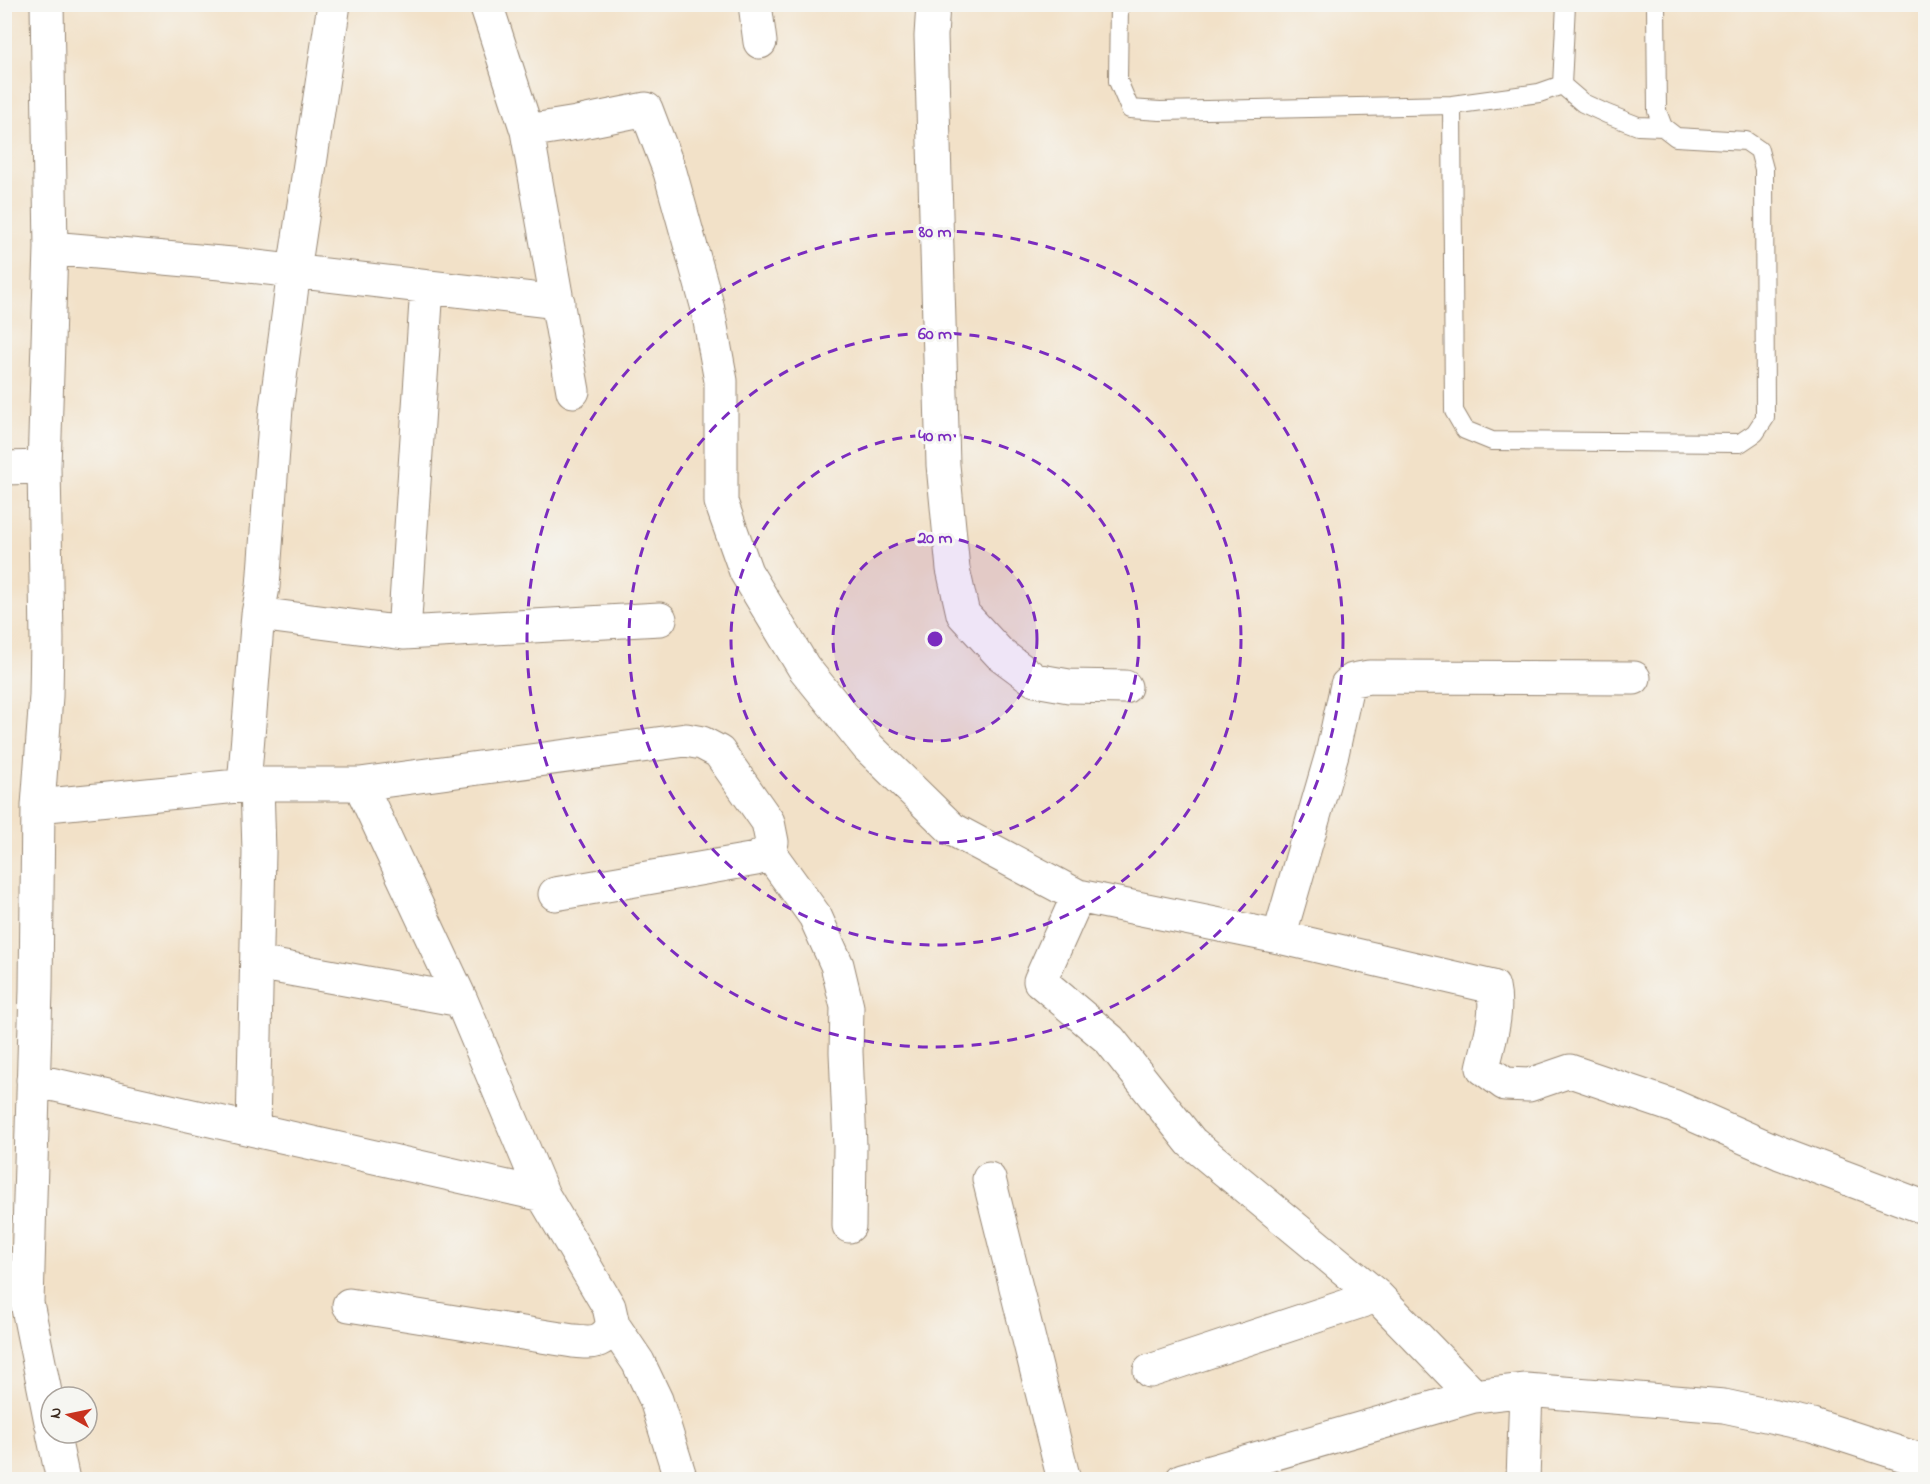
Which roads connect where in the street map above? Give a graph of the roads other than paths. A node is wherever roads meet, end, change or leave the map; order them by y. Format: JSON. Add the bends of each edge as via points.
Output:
{"nodes":[{"id":1,"x":35,"y":4,"type":"edge"},
{"id":2,"x":334,"y":4,"type":"edge"},
{"id":3,"x":486,"y":4,"type":"edge"},
{"id":4,"x":755,"y":4,"type":"edge"},
{"id":5,"x":933,"y":4,"type":"edge"},
{"id":6,"x":1119,"y":4,"type":"edge"},
{"id":7,"x":1566,"y":4,"type":"edge"},
{"id":8,"x":1656,"y":4,"type":"edge"},
{"id":9,"x":47,"y":5,"type":"edge"},
{"id":10,"x":760,"y":42,"type":"dead end"},
{"id":11,"x":1562,"y":85,"type":"junction"},
{"id":12,"x":1452,"y":105,"type":"junction"},
{"id":13,"x":1663,"y":126,"type":"junction"},
{"id":14,"x":527,"y":131,"type":"junction"},
{"id":15,"x":51,"y":248,"type":"junction"},
{"id":16,"x":294,"y":271,"type":"junction"},
{"id":17,"x":427,"y":287,"type":"junction"},
{"id":18,"x":558,"y":302,"type":"junction"},
{"id":19,"x":573,"y":391,"type":"dead end"},
{"id":20,"x":44,"y":466,"type":"junction"},
{"id":21,"x":4,"y":468,"type":"edge"},
{"id":22,"x":258,"y":614,"type":"junction"},
{"id":23,"x":660,"y":620,"type":"dead end"},
{"id":24,"x":404,"y":633,"type":"junction"},
{"id":25,"x":1634,"y":678,"type":"dead end"},
{"id":26,"x":1125,"y":687,"type":"dead end"},
{"id":27,"x":250,"y":784,"type":"junction"},
{"id":28,"x":360,"y":784,"type":"junction"},
{"id":29,"x":39,"y":806,"type":"junction"},
{"id":30,"x":768,"y":851,"type":"junction"},
{"id":31,"x":555,"y":894,"type":"dead end"},
{"id":32,"x":1078,"y":897,"type":"junction"},
{"id":33,"x":1279,"y":937,"type":"junction"},
{"id":34,"x":257,"y":963,"type":"junction"},
{"id":35,"x":461,"y":1000,"type":"junction"},
{"id":36,"x":33,"y":1080,"type":"junction"},
{"id":37,"x":253,"y":1130,"type":"junction"},
{"id":38,"x":989,"y":1179,"type":"dead end"},
{"id":39,"x":543,"y":1195,"type":"junction"},
{"id":40,"x":1926,"y":1208,"type":"edge"},
{"id":41,"x":849,"y":1226,"type":"dead end"},
{"id":42,"x":1377,"y":1296,"type":"junction"},
{"id":43,"x":350,"y":1305,"type":"dead end"},
{"id":44,"x":613,"y":1325,"type":"junction"},
{"id":45,"x":1150,"y":1371,"type":"dead end"},
{"id":46,"x":44,"y":1385,"type":"edge"},
{"id":47,"x":1526,"y":1390,"type":"junction"},
{"id":48,"x":1474,"y":1396,"type":"junction"},
{"id":49,"x":56,"y":1445,"type":"edge"},
{"id":50,"x":1926,"y":1462,"type":"edge"},
{"id":51,"x":63,"y":1479,"type":"edge"},
{"id":52,"x":681,"y":1479,"type":"edge"},
{"id":53,"x":1064,"y":1479,"type":"edge"},
{"id":54,"x":1182,"y":1479,"type":"edge"},
{"id":55,"x":1523,"y":1479,"type":"edge"}],
"edges":[{"from":1,"to":9,"type":"street"},
{"from":2,"to":16,"type":"street"},
{"from":3,"to":14,"type":"street"},
{"from":4,"to":10,"type":"street"},
{"from":5,"to":26,"type":"street","via":[[943,465],[953,569],[963,614],[1000,654],[1035,680],[1069,686]]},
{"from":6,"to":12,"type":"lane","via":[[1118,81],[1130,109]]},
{"from":7,"to":11,"type":"lane"},
{"from":8,"to":13,"type":"lane","via":[[1657,111]]},
{"from":9,"to":15,"type":"street"},
{"from":11,"to":12,"type":"lane","via":[[1539,93]]},
{"from":11,"to":13,"type":"lane","via":[[1583,103],[1617,118],[1638,126]]},
{"from":12,"to":13,"type":"lane","via":[[1454,411],[1466,430],[1492,441],[1740,443],[1755,433],[1765,418],[1764,169],[1759,150],[1746,141],[1676,137]]},
{"from":14,"to":18,"type":"street"},
{"from":14,"to":32,"type":"street","via":[[646,109],[669,172],[707,305],[721,381],[721,502],[746,572],[804,669],[868,747],[943,821]]},
{"from":15,"to":16,"type":"street"},
{"from":15,"to":20,"type":"street"},
{"from":16,"to":17,"type":"street"},
{"from":16,"to":22,"type":"street","via":[[276,408]]},
{"from":17,"to":18,"type":"street"},
{"from":17,"to":24,"type":"street"},
{"from":18,"to":19,"type":"street"},
{"from":20,"to":21,"type":"street"},
{"from":20,"to":29,"type":"street","via":[[46,662]]},
{"from":22,"to":24,"type":"street"},
{"from":22,"to":27,"type":"street"},
{"from":23,"to":24,"type":"street"},
{"from":25,"to":33,"type":"street","via":[[1353,680],[1347,685],[1332,754]]},
{"from":27,"to":28,"type":"street"},
{"from":27,"to":29,"type":"street"},
{"from":27,"to":34,"type":"street","via":[[260,852]]},
{"from":28,"to":30,"type":"street","via":[[686,741],[702,743],[719,752],[768,822],[772,842]]},
{"from":28,"to":35,"type":"street"},
{"from":29,"to":36,"type":"street"},
{"from":30,"to":31,"type":"street","via":[[756,859]]},
{"from":30,"to":41,"type":"street","via":[[815,916],[837,965],[847,1007]]},
{"from":32,"to":33,"type":"street"},
{"from":32,"to":42,"type":"street","via":[[1040,981],[1110,1040],[1191,1142]]},
{"from":33,"to":40,"type":"street","via":[[1493,987],[1494,1023],[1483,1068],[1505,1084],[1529,1085],[1570,1071],[1673,1106],[1780,1153]]},
{"from":34,"to":35,"type":"street"},
{"from":34,"to":37,"type":"street"},
{"from":35,"to":39,"type":"street"},
{"from":36,"to":37,"type":"street"},
{"from":36,"to":46,"type":"street","via":[[27,1303]]},
{"from":37,"to":39,"type":"street"},
{"from":38,"to":53,"type":"street"},
{"from":39,"to":44,"type":"street","via":[[609,1307]]},
{"from":42,"to":45,"type":"street"},
{"from":42,"to":48,"type":"street"},
{"from":43,"to":44,"type":"street","via":[[593,1343],[606,1336]]},
{"from":44,"to":52,"type":"street","via":[[638,1362],[656,1400]]},
{"from":47,"to":48,"type":"street"},
{"from":47,"to":50,"type":"street","via":[[1724,1406],[1812,1425]]},
{"from":47,"to":55,"type":"street"},
{"from":48,"to":54,"type":"street"},
{"from":49,"to":51,"type":"street"}]}
